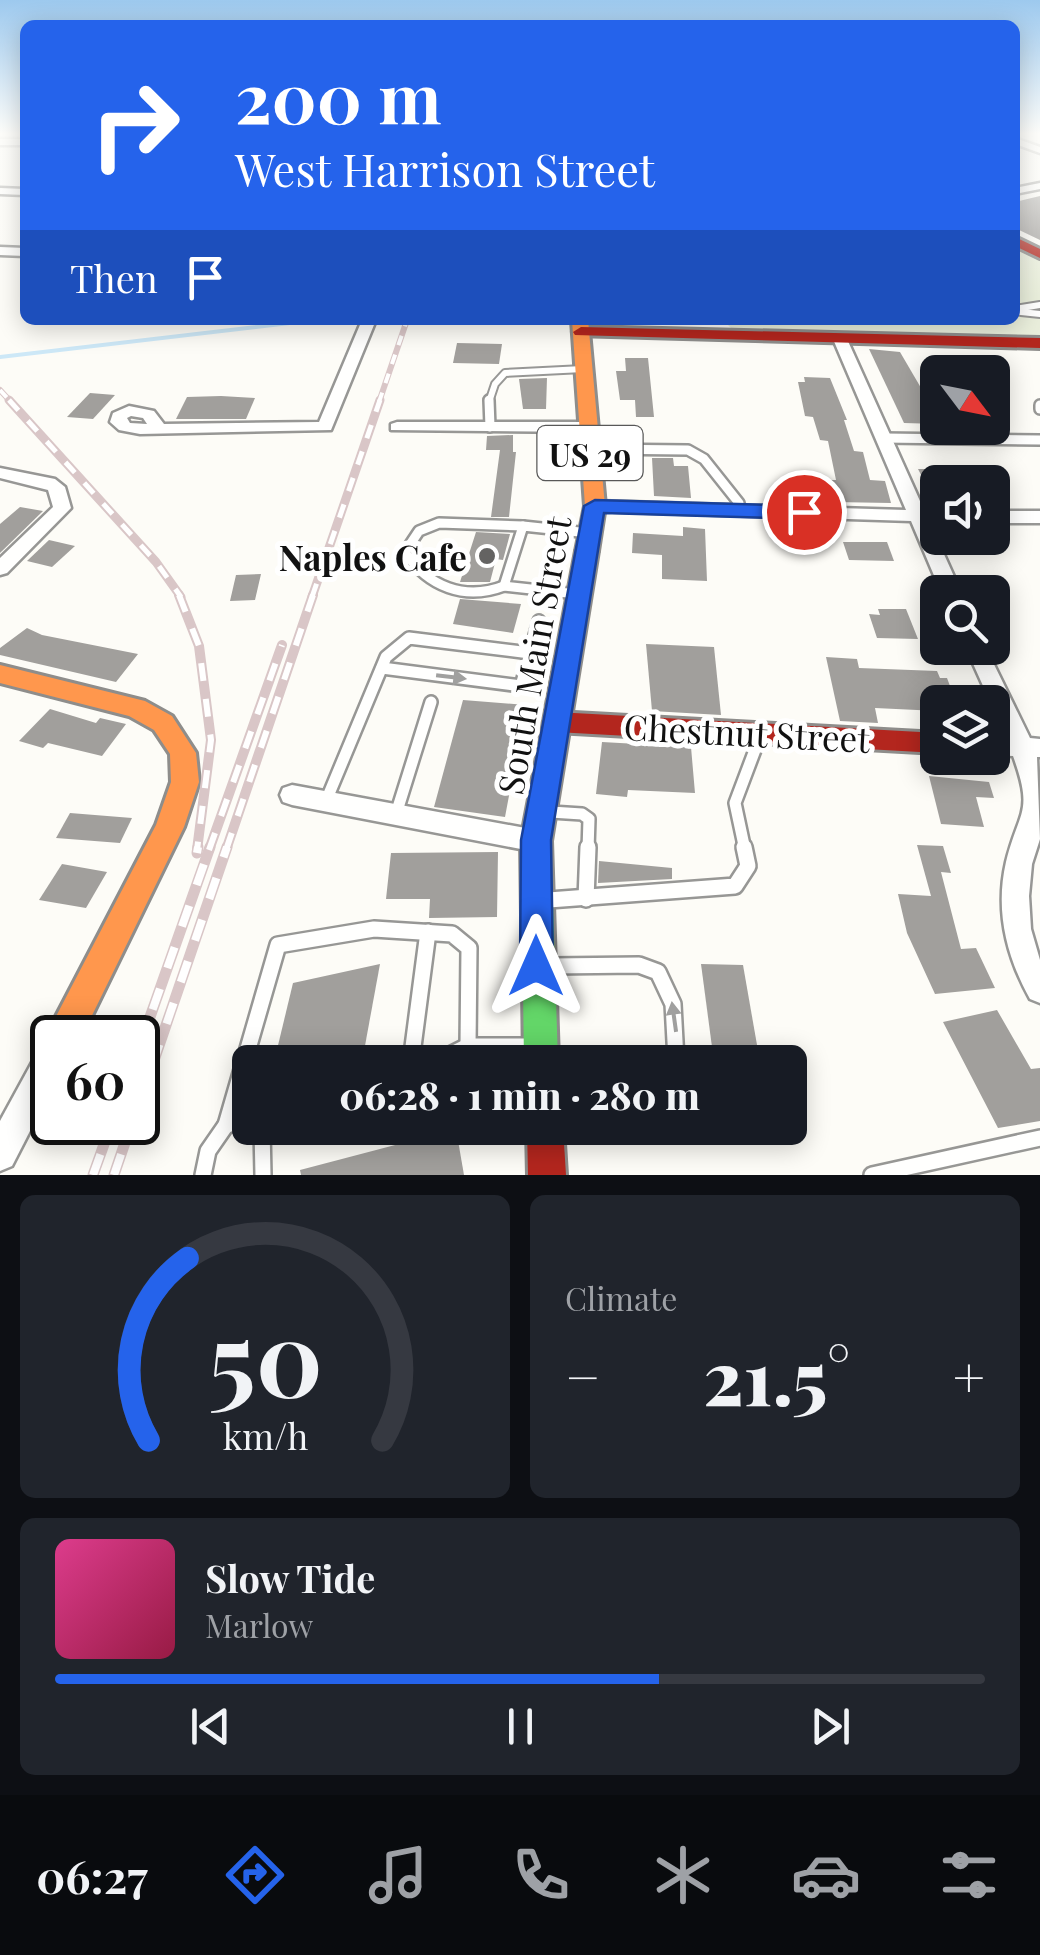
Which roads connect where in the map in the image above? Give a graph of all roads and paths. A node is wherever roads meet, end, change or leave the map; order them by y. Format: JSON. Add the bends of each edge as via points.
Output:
{"nodes":[{"id":1,"x":368,"y":325,"type":"edge"},
{"id":2,"x":580,"y":326,"type":"edge"},
{"id":3,"x":840,"y":340,"type":"junction"},
{"id":4,"x":1040,"y":343,"type":"edge"},
{"id":5,"x":583,"y":369,"type":"junction"},
{"id":6,"x":397,"y":426,"type":"dead end"},
{"id":7,"x":490,"y":426,"type":"junction"},
{"id":8,"x":155,"y":428,"type":"dead end"},
{"id":9,"x":588,"y":438,"type":"junction"},
{"id":10,"x":882,"y":438,"type":"junction"},
{"id":11,"x":1040,"y":440,"type":"edge"},
{"id":12,"x":0,"y":473,"type":"edge"},
{"id":13,"x":595,"y":506,"type":"junction"},
{"id":14,"x":740,"y":511,"type":"junction"},
{"id":15,"x":916,"y":516,"type":"junction"},
{"id":16,"x":920,"y":516,"type":"edge"},
{"id":17,"x":1010,"y":516,"type":"edge"},
{"id":18,"x":1040,"y":517,"type":"edge"},
{"id":19,"x":523,"y":526,"type":"junction"},
{"id":20,"x":590,"y":533,"type":"junction"},
{"id":21,"x":0,"y":569,"type":"edge"},
{"id":22,"x":943,"y":575,"type":"edge"},
{"id":23,"x":504,"y":586,"type":"junction"},
{"id":24,"x":579,"y":594,"type":"junction"},
{"id":25,"x":538,"y":621,"type":"dead end"},
{"id":26,"x":553,"y":639,"type":"junction"},
{"id":27,"x":530,"y":653,"type":"junction"},
{"id":28,"x":985,"y":665,"type":"edge"},
{"id":29,"x":382,"y":668,"type":"junction"},
{"id":30,"x":0,"y":674,"type":"edge"},
{"id":31,"x":430,"y":702,"type":"dead end"},
{"id":32,"x":556,"y":722,"type":"junction"},
{"id":33,"x":761,"y":733,"type":"junction"},
{"id":34,"x":920,"y":742,"type":"edge"},
{"id":35,"x":1031,"y":748,"type":"edge"},
{"id":36,"x":292,"y":795,"type":"dead end"},
{"id":37,"x":326,"y":802,"type":"junction"},
{"id":38,"x":541,"y":811,"type":"junction"},
{"id":39,"x":396,"y":814,"type":"junction"},
{"id":40,"x":536,"y":840,"type":"junction"},
{"id":41,"x":586,"y":898,"type":"junction"},
{"id":42,"x":537,"y":900,"type":"junction"},
{"id":43,"x":428,"y":932,"type":"junction"},
{"id":44,"x":536,"y":966,"type":"junction"},
{"id":45,"x":1040,"y":990,"type":"edge"},
{"id":46,"x":75,"y":1015,"type":"edge"},
{"id":47,"x":413,"y":1045,"type":"edge"},
{"id":48,"x":468,"y":1045,"type":"edge"},
{"id":49,"x":540,"y":1045,"type":"edge"},
{"id":50,"x":675,"y":1045,"type":"edge"},
{"id":51,"x":30,"y":1099,"type":"edge"},
{"id":52,"x":232,"y":1124,"type":"edge"},
{"id":53,"x":226,"y":1125,"type":"junction"},
{"id":54,"x":1040,"y":1138,"type":"edge"},
{"id":55,"x":262,"y":1145,"type":"edge"},
{"id":56,"x":546,"y":1145,"type":"edge"},
{"id":57,"x":0,"y":1154,"type":"edge"},
{"id":58,"x":203,"y":1175,"type":"edge"},
{"id":59,"x":263,"y":1175,"type":"edge"},
{"id":60,"x":548,"y":1175,"type":"edge"},
{"id":61,"x":872,"y":1175,"type":"edge"}],
"edges":[{"from":1,"to":8,"type":"street","via":[[325,427]]},
{"from":2,"to":3,"type":"street"},
{"from":2,"to":5,"type":"street","name":"South Main Street","number":"US 29"},
{"from":3,"to":4,"type":"street"},
{"from":3,"to":10,"type":"street"},
{"from":5,"to":7,"type":"lane","via":[[505,373],[492,389]]},
{"from":5,"to":9,"type":"street","name":"South Main Street","number":"US 29"},
{"from":6,"to":7,"type":"street"},
{"from":7,"to":9,"type":"street"},
{"from":9,"to":13,"type":"street","name":"South Main Street","number":"US 29"},
{"from":9,"to":14,"type":"lane","via":[[688,450],[704,458]]},
{"from":10,"to":11,"type":"lane"},
{"from":10,"to":15,"type":"street"},
{"from":12,"to":21,"type":"street","via":[[56,487],[62,508]]},
{"from":13,"to":14,"type":"street"},
{"from":13,"to":20,"type":"street","name":"South Main Street","number":"US 29"},
{"from":14,"to":15,"type":"street"},
{"from":15,"to":16,"type":"street"},
{"from":15,"to":22,"type":"street"},
{"from":17,"to":18,"type":"street"},
{"from":19,"to":20,"type":"lane"},
{"from":19,"to":23,"type":"lane"},
{"from":19,"to":23,"type":"lane","via":[[439,523],[418,530],[405,552],[414,570],[443,589],[490,594]]},
{"from":20,"to":24,"type":"street","name":"South Main Street","number":"US 29"},
{"from":23,"to":24,"type":"lane"},
{"from":24,"to":26,"type":"street","name":"South Main Street","number":"US 29"},
{"from":25,"to":26,"type":"lane"},
{"from":26,"to":27,"type":"lane"},
{"from":26,"to":32,"type":"street","name":"South Main Street","number":"US 29"},
{"from":27,"to":29,"type":"lane","via":[[409,638],[386,656]]},
{"from":29,"to":27,"type":"lane","one_way":true,"via":[[521,686]]},
{"from":28,"to":35,"type":"street"},
{"from":29,"to":37,"type":"lane"},
{"from":30,"to":46,"type":"street","via":[[136,708],[163,723],[182,753],[186,782],[170,826]]},
{"from":31,"to":39,"type":"lane"},
{"from":32,"to":33,"type":"street","name":"Chestnut Street"},
{"from":32,"to":38,"type":"street","name":"South Main Street","number":"US 29"},
{"from":33,"to":34,"type":"street","name":"Chestnut Street"},
{"from":33,"to":41,"type":"lane","via":[[735,803],[748,866],[735,886]]},
{"from":35,"to":45,"type":"street","via":[[1038,802],[1019,863],[1013,914]]},
{"from":36,"to":37,"type":"street"},
{"from":37,"to":39,"type":"street"},
{"from":38,"to":40,"type":"street","name":"South Main Street","number":"US 29"},
{"from":38,"to":41,"type":"lane","via":[[589,819]]},
{"from":39,"to":40,"type":"street"},
{"from":40,"to":42,"type":"street","name":"South Main Street","number":"US 29"},
{"from":41,"to":42,"type":"lane"},
{"from":42,"to":44,"type":"street","name":"South Main Street","number":"US 29"},
{"from":43,"to":47,"type":"lane"},
{"from":43,"to":48,"type":"lane","via":[[452,934],[469,948]]},
{"from":43,"to":53,"type":"lane","via":[[374,929],[278,946]]},
{"from":44,"to":49,"type":"street","name":"South Main Street","number":"US 29"},
{"from":50,"to":44,"type":"lane","one_way":true,"via":[[673,1004],[658,972],[639,965]]},
{"from":51,"to":57,"type":"street"},
{"from":52,"to":53,"type":"lane"},
{"from":53,"to":58,"type":"lane","via":[[208,1151]]},
{"from":54,"to":61,"type":"lane"},
{"from":55,"to":59,"type":"lane"},
{"from":56,"to":60,"type":"street"}]}
